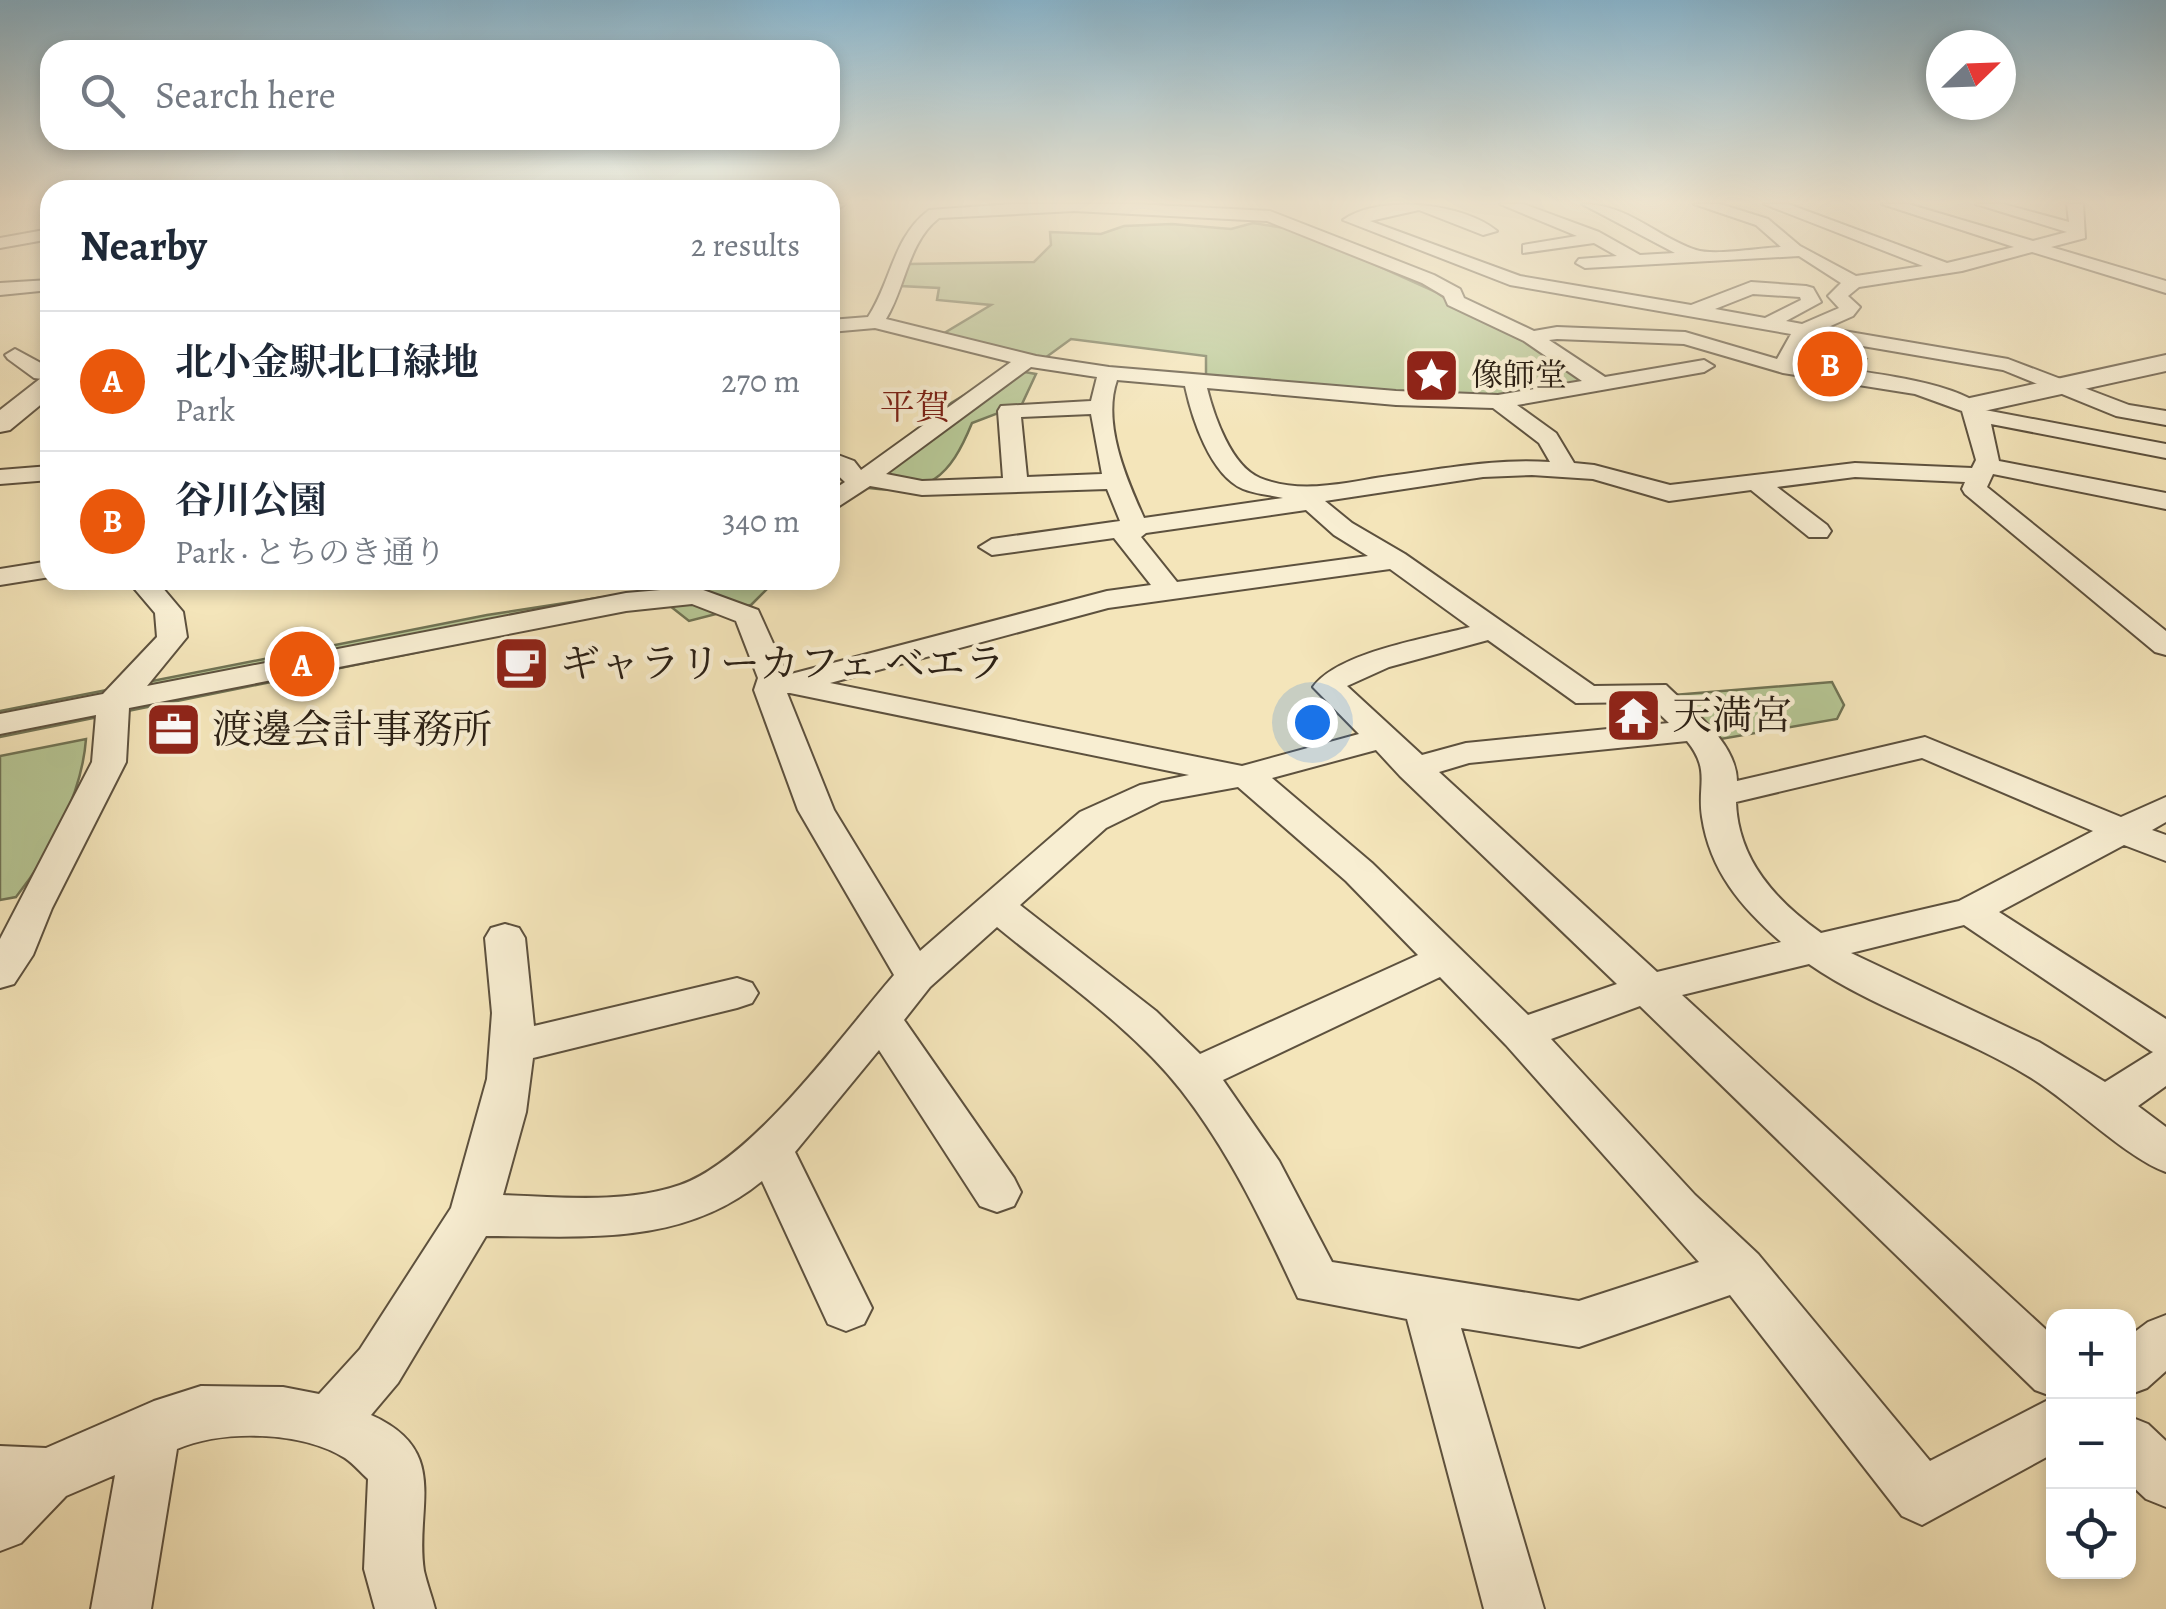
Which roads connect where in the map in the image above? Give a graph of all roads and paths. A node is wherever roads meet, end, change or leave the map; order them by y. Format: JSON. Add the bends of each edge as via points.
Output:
{"nodes":[{"id":1,"x":896,"y":279,"type":"edge"},
{"id":2,"x":1428,"y":279,"type":"edge"},
{"id":3,"x":1508,"y":279,"type":"edge"},
{"id":4,"x":1849,"y":279,"type":"edge"},
{"id":5,"x":1875,"y":279,"type":"edge"},
{"id":6,"x":2141,"y":279,"type":"edge"},
{"id":7,"x":1854,"y":282,"type":"junction"},
{"id":8,"x":40,"y":287,"type":"edge"},
{"id":9,"x":2166,"y":287,"type":"edge"},
{"id":10,"x":0,"y":289,"type":"edge"},
{"id":11,"x":1632,"y":302,"type":"junction"},
{"id":12,"x":1692,"y":312,"type":"junction"},
{"id":13,"x":1764,"y":324,"type":"junction"},
{"id":14,"x":884,"y":325,"type":"junction"},
{"id":15,"x":840,"y":326,"type":"edge"},
{"id":16,"x":1803,"y":331,"type":"junction"},
{"id":17,"x":1557,"y":333,"type":"junction"},
{"id":18,"x":1531,"y":337,"type":"junction"},
{"id":19,"x":861,"y":349,"type":"dead end"},
{"id":20,"x":15,"y":355,"type":"dead end"},
{"id":21,"x":1028,"y":359,"type":"junction"},
{"id":22,"x":2166,"y":363,"type":"edge"},
{"id":23,"x":1704,"y":366,"type":"dead end"},
{"id":24,"x":1784,"y":368,"type":"junction"},
{"id":25,"x":1108,"y":372,"type":"junction"},
{"id":26,"x":40,"y":374,"type":"edge"},
{"id":27,"x":1195,"y":382,"type":"junction"},
{"id":28,"x":1601,"y":384,"type":"junction"},
{"id":29,"x":2062,"y":386,"type":"junction"},
{"id":30,"x":40,"y":392,"type":"edge"},
{"id":31,"x":1498,"y":402,"type":"junction"},
{"id":32,"x":1103,"y":408,"type":"junction"},
{"id":33,"x":1973,"y":410,"type":"junction"},
{"id":34,"x":2166,"y":418,"type":"edge"},
{"id":35,"x":0,"y":424,"type":"edge"},
{"id":36,"x":2094,"y":437,"type":"junction"},
{"id":37,"x":2166,"y":451,"type":"edge"},
{"id":38,"x":840,"y":463,"type":"edge"},
{"id":39,"x":1563,"y":468,"type":"junction"},
{"id":40,"x":1982,"y":471,"type":"junction"},
{"id":41,"x":40,"y":475,"type":"edge"},
{"id":42,"x":0,"y":477,"type":"edge"},
{"id":43,"x":862,"y":480,"type":"junction"},
{"id":44,"x":1115,"y":481,"type":"junction"},
{"id":45,"x":1758,"y":484,"type":"junction"},
{"id":46,"x":1016,"y":485,"type":"junction"},
{"id":47,"x":2090,"y":486,"type":"junction"},
{"id":48,"x":840,"y":496,"type":"edge"},
{"id":49,"x":1307,"y":499,"type":"junction"},
{"id":50,"x":2166,"y":502,"type":"edge"},
{"id":51,"x":1136,"y":528,"type":"junction"},
{"id":52,"x":1818,"y":531,"type":"dead end"},
{"id":53,"x":992,"y":547,"type":"dead end"},
{"id":54,"x":1395,"y":560,"type":"junction"},
{"id":55,"x":40,"y":571,"type":"edge"},
{"id":56,"x":0,"y":577,"type":"edge"},
{"id":57,"x":149,"y":590,"type":"edge"},
{"id":58,"x":690,"y":590,"type":"edge"},
{"id":59,"x":711,"y":590,"type":"edge"},
{"id":60,"x":1169,"y":590,"type":"junction"},
{"id":61,"x":2114,"y":606,"type":"junction"},
{"id":62,"x":2166,"y":617,"type":"edge"},
{"id":63,"x":1491,"y":630,"type":"junction"},
{"id":64,"x":2166,"y":646,"type":"edge"},
{"id":65,"x":782,"y":681,"type":"junction"},
{"id":66,"x":113,"y":702,"type":"junction"},
{"id":67,"x":0,"y":724,"type":"edge"},
{"id":68,"x":1693,"y":731,"type":"junction"},
{"id":69,"x":1381,"y":738,"type":"junction"},
{"id":70,"x":1412,"y":768,"type":"junction"},
{"id":71,"x":1243,"y":776,"type":"junction"},
{"id":72,"x":1719,"y":796,"type":"junction"},
{"id":73,"x":2166,"y":808,"type":"edge"},
{"id":74,"x":2126,"y":832,"type":"junction"},
{"id":75,"x":2166,"y":849,"type":"edge"},
{"id":76,"x":995,"y":904,"type":"junction"},
{"id":77,"x":1970,"y":911,"type":"junction"},
{"id":78,"x":504,"y":938,"type":"dead end"},
{"id":79,"x":1814,"y":950,"type":"junction"},
{"id":80,"x":1444,"y":959,"type":"junction"},
{"id":81,"x":0,"y":974,"type":"edge"},
{"id":82,"x":916,"y":977,"type":"junction"},
{"id":83,"x":1645,"y":989,"type":"junction"},
{"id":84,"x":737,"y":994,"type":"dead end"},
{"id":85,"x":880,"y":1019,"type":"junction"},
{"id":86,"x":1521,"y":1034,"type":"junction"},
{"id":87,"x":2166,"y":1040,"type":"edge"},
{"id":88,"x":512,"y":1046,"type":"junction"},
{"id":89,"x":2166,"y":1064,"type":"edge"},
{"id":90,"x":1194,"y":1075,"type":"junction"},
{"id":91,"x":2105,"y":1105,"type":"junction"},
{"id":92,"x":770,"y":1147,"type":"junction"},
{"id":93,"x":2166,"y":1153,"type":"edge"},
{"id":94,"x":996,"y":1192,"type":"dead end"},
{"id":95,"x":472,"y":1216,"type":"junction"},
{"id":96,"x":1740,"y":1270,"type":"junction"},
{"id":97,"x":1428,"y":1300,"type":"junction"},
{"id":98,"x":846,"y":1308,"type":"dead end"},
{"id":99,"x":2166,"y":1339,"type":"edge"},
{"id":100,"x":2136,"y":1363,"type":"edge"},
{"id":101,"x":2046,"y":1365,"type":"edge"},
{"id":102,"x":329,"y":1423,"type":"junction"},
{"id":103,"x":2046,"y":1427,"type":"edge"},
{"id":104,"x":154,"y":1428,"type":"junction"},
{"id":105,"x":2136,"y":1451,"type":"edge"},
{"id":106,"x":23,"y":1475,"type":"edge"},
{"id":107,"x":2166,"y":1479,"type":"edge"},
{"id":108,"x":0,"y":1522,"type":"edge"},
{"id":109,"x":120,"y":1609,"type":"edge"},
{"id":110,"x":405,"y":1609,"type":"edge"},
{"id":111,"x":1514,"y":1609,"type":"edge"}],
"edges":[{"from":1,"to":14,"type":"street"},
{"from":2,"to":18,"type":"street","via":[[1455,301]]},
{"from":3,"to":11,"type":"street"},
{"from":4,"to":7,"type":"street"},
{"from":5,"to":7,"type":"street"},
{"from":6,"to":9,"type":"street"},
{"from":7,"to":16,"type":"street","via":[[1837,296],[1850,307],[1846,312]]},
{"from":8,"to":10,"type":"street"},
{"from":11,"to":12,"type":"street"},
{"from":11,"to":17,"type":"street"},
{"from":12,"to":13,"type":"street"},
{"from":12,"to":13,"type":"street","via":[[1751,288],[1806,292],[1812,302]]},
{"from":13,"to":16,"type":"street"},
{"from":14,"to":15,"type":"street"},
{"from":14,"to":19,"type":"street"},
{"from":14,"to":21,"type":"street"},
{"from":16,"to":24,"type":"street"},
{"from":16,"to":29,"type":"street","via":[[2008,366]]},
{"from":17,"to":18,"type":"street"},
{"from":17,"to":24,"type":"street","via":[[1685,338]]},
{"from":18,"to":28,"type":"street"},
{"from":20,"to":26,"type":"street"},
{"from":21,"to":25,"type":"street"},
{"from":21,"to":43,"type":"street"},
{"from":22,"to":29,"type":"street"},
{"from":23,"to":28,"type":"street"},
{"from":24,"to":33,"type":"street","via":[[1919,388]]},
{"from":25,"to":27,"type":"street"},
{"from":25,"to":32,"type":"street"},
{"from":27,"to":31,"type":"street"},
{"from":27,"to":49,"type":"street","via":[[1228,464],[1249,483]]},
{"from":28,"to":31,"type":"street"},
{"from":29,"to":33,"type":"street"},
{"from":29,"to":34,"type":"street"},
{"from":30,"to":35,"type":"street"},
{"from":31,"to":39,"type":"street","via":[[1552,442]]},
{"from":32,"to":44,"type":"street"},
{"from":32,"to":46,"type":"street","via":[[1009,411]]},
{"from":33,"to":36,"type":"street"},
{"from":33,"to":40,"type":"street"},
{"from":36,"to":37,"type":"street"},
{"from":36,"to":47,"type":"street"},
{"from":38,"to":43,"type":"street"},
{"from":39,"to":45,"type":"street","via":[[1669,493]]},
{"from":39,"to":49,"type":"street","via":[[1484,470]]},
{"from":40,"to":45,"type":"street","via":[[1855,470]]},
{"from":40,"to":47,"type":"street"},
{"from":40,"to":61,"type":"street","via":[[1974,489]]},
{"from":41,"to":42,"type":"street"},
{"from":43,"to":46,"type":"street","via":[[922,488]]},
{"from":43,"to":48,"type":"street"},
{"from":44,"to":46,"type":"street"},
{"from":44,"to":51,"type":"street"},
{"from":45,"to":52,"type":"street"},
{"from":47,"to":50,"type":"street"},
{"from":49,"to":51,"type":"street"},
{"from":49,"to":54,"type":"street"},
{"from":51,"to":53,"type":"street"},
{"from":51,"to":60,"type":"street","via":[[1126,536]]},
{"from":54,"to":60,"type":"street"},
{"from":54,"to":63,"type":"street"},
{"from":55,"to":56,"type":"street"},
{"from":57,"to":66,"type":"street","via":[[168,612],[172,637]]},
{"from":58,"to":66,"type":"street"},
{"from":59,"to":65,"type":"street","via":[[748,616]]},
{"from":60,"to":65,"type":"street"},
{"from":61,"to":62,"type":"street"},
{"from":61,"to":64,"type":"street"},
{"from":63,"to":68,"type":"street","via":[[1587,696],[1655,692]]},
{"from":63,"to":69,"type":"street","via":[[1378,661],[1333,681],[1329,687]]},
{"from":65,"to":71,"type":"street"},
{"from":65,"to":82,"type":"street","via":[[770,690],[816,810]]},
{"from":66,"to":67,"type":"street"},
{"from":66,"to":81,"type":"street","via":[[109,762]]},
{"from":68,"to":70,"type":"street","via":[[1466,754]]},
{"from":68,"to":72,"type":"street","via":[[1720,770]]},
{"from":69,"to":70,"type":"street"},
{"from":69,"to":71,"type":"street"},
{"from":70,"to":83,"type":"street"},
{"from":71,"to":76,"type":"street","via":[[1121,804]]},
{"from":71,"to":80,"type":"street","via":[[1359,872]]},
{"from":72,"to":74,"type":"street","via":[[1925,747]]},
{"from":72,"to":79,"type":"street","via":[[1728,858],[1742,883]]},
{"from":73,"to":74,"type":"street"},
{"from":74,"to":75,"type":"street"},
{"from":74,"to":77,"type":"street"},
{"from":76,"to":82,"type":"street"},
{"from":76,"to":90,"type":"street","via":[[1141,1022]]},
{"from":77,"to":79,"type":"street"},
{"from":77,"to":87,"type":"street"},
{"from":78,"to":88,"type":"street","via":[[512,978]]},
{"from":79,"to":83,"type":"street"},
{"from":79,"to":91,"type":"street","via":[[1870,983],[2002,1042]]},
{"from":80,"to":86,"type":"street"},
{"from":80,"to":90,"type":"street"},
{"from":82,"to":85,"type":"street"},
{"from":83,"to":86,"type":"street"},
{"from":83,"to":101,"type":"street"},
{"from":84,"to":88,"type":"street"},
{"from":85,"to":92,"type":"street"},
{"from":85,"to":94,"type":"street"},
{"from":86,"to":96,"type":"street"},
{"from":88,"to":95,"type":"street","via":[[511,1085]]},
{"from":89,"to":91,"type":"street"},
{"from":90,"to":97,"type":"street","via":[[1255,1160],[1316,1282]]},
{"from":91,"to":93,"type":"street"},
{"from":92,"to":95,"type":"street","via":[[698,1199],[630,1217]]},
{"from":92,"to":98,"type":"street"},
{"from":95,"to":102,"type":"street","via":[[378,1366]]},
{"from":96,"to":97,"type":"street","via":[[1579,1324]]},
{"from":96,"to":103,"type":"street","via":[[1922,1496]]},
{"from":97,"to":111,"type":"street"},
{"from":99,"to":100,"type":"street"},
{"from":102,"to":104,"type":"street","via":[[202,1412]]},
{"from":102,"to":110,"type":"street","via":[[366,1440],[394,1465],[394,1569]]},
{"from":104,"to":106,"type":"street"},
{"from":104,"to":109,"type":"street"},
{"from":105,"to":107,"type":"street"},
{"from":106,"to":108,"type":"street"}]}
